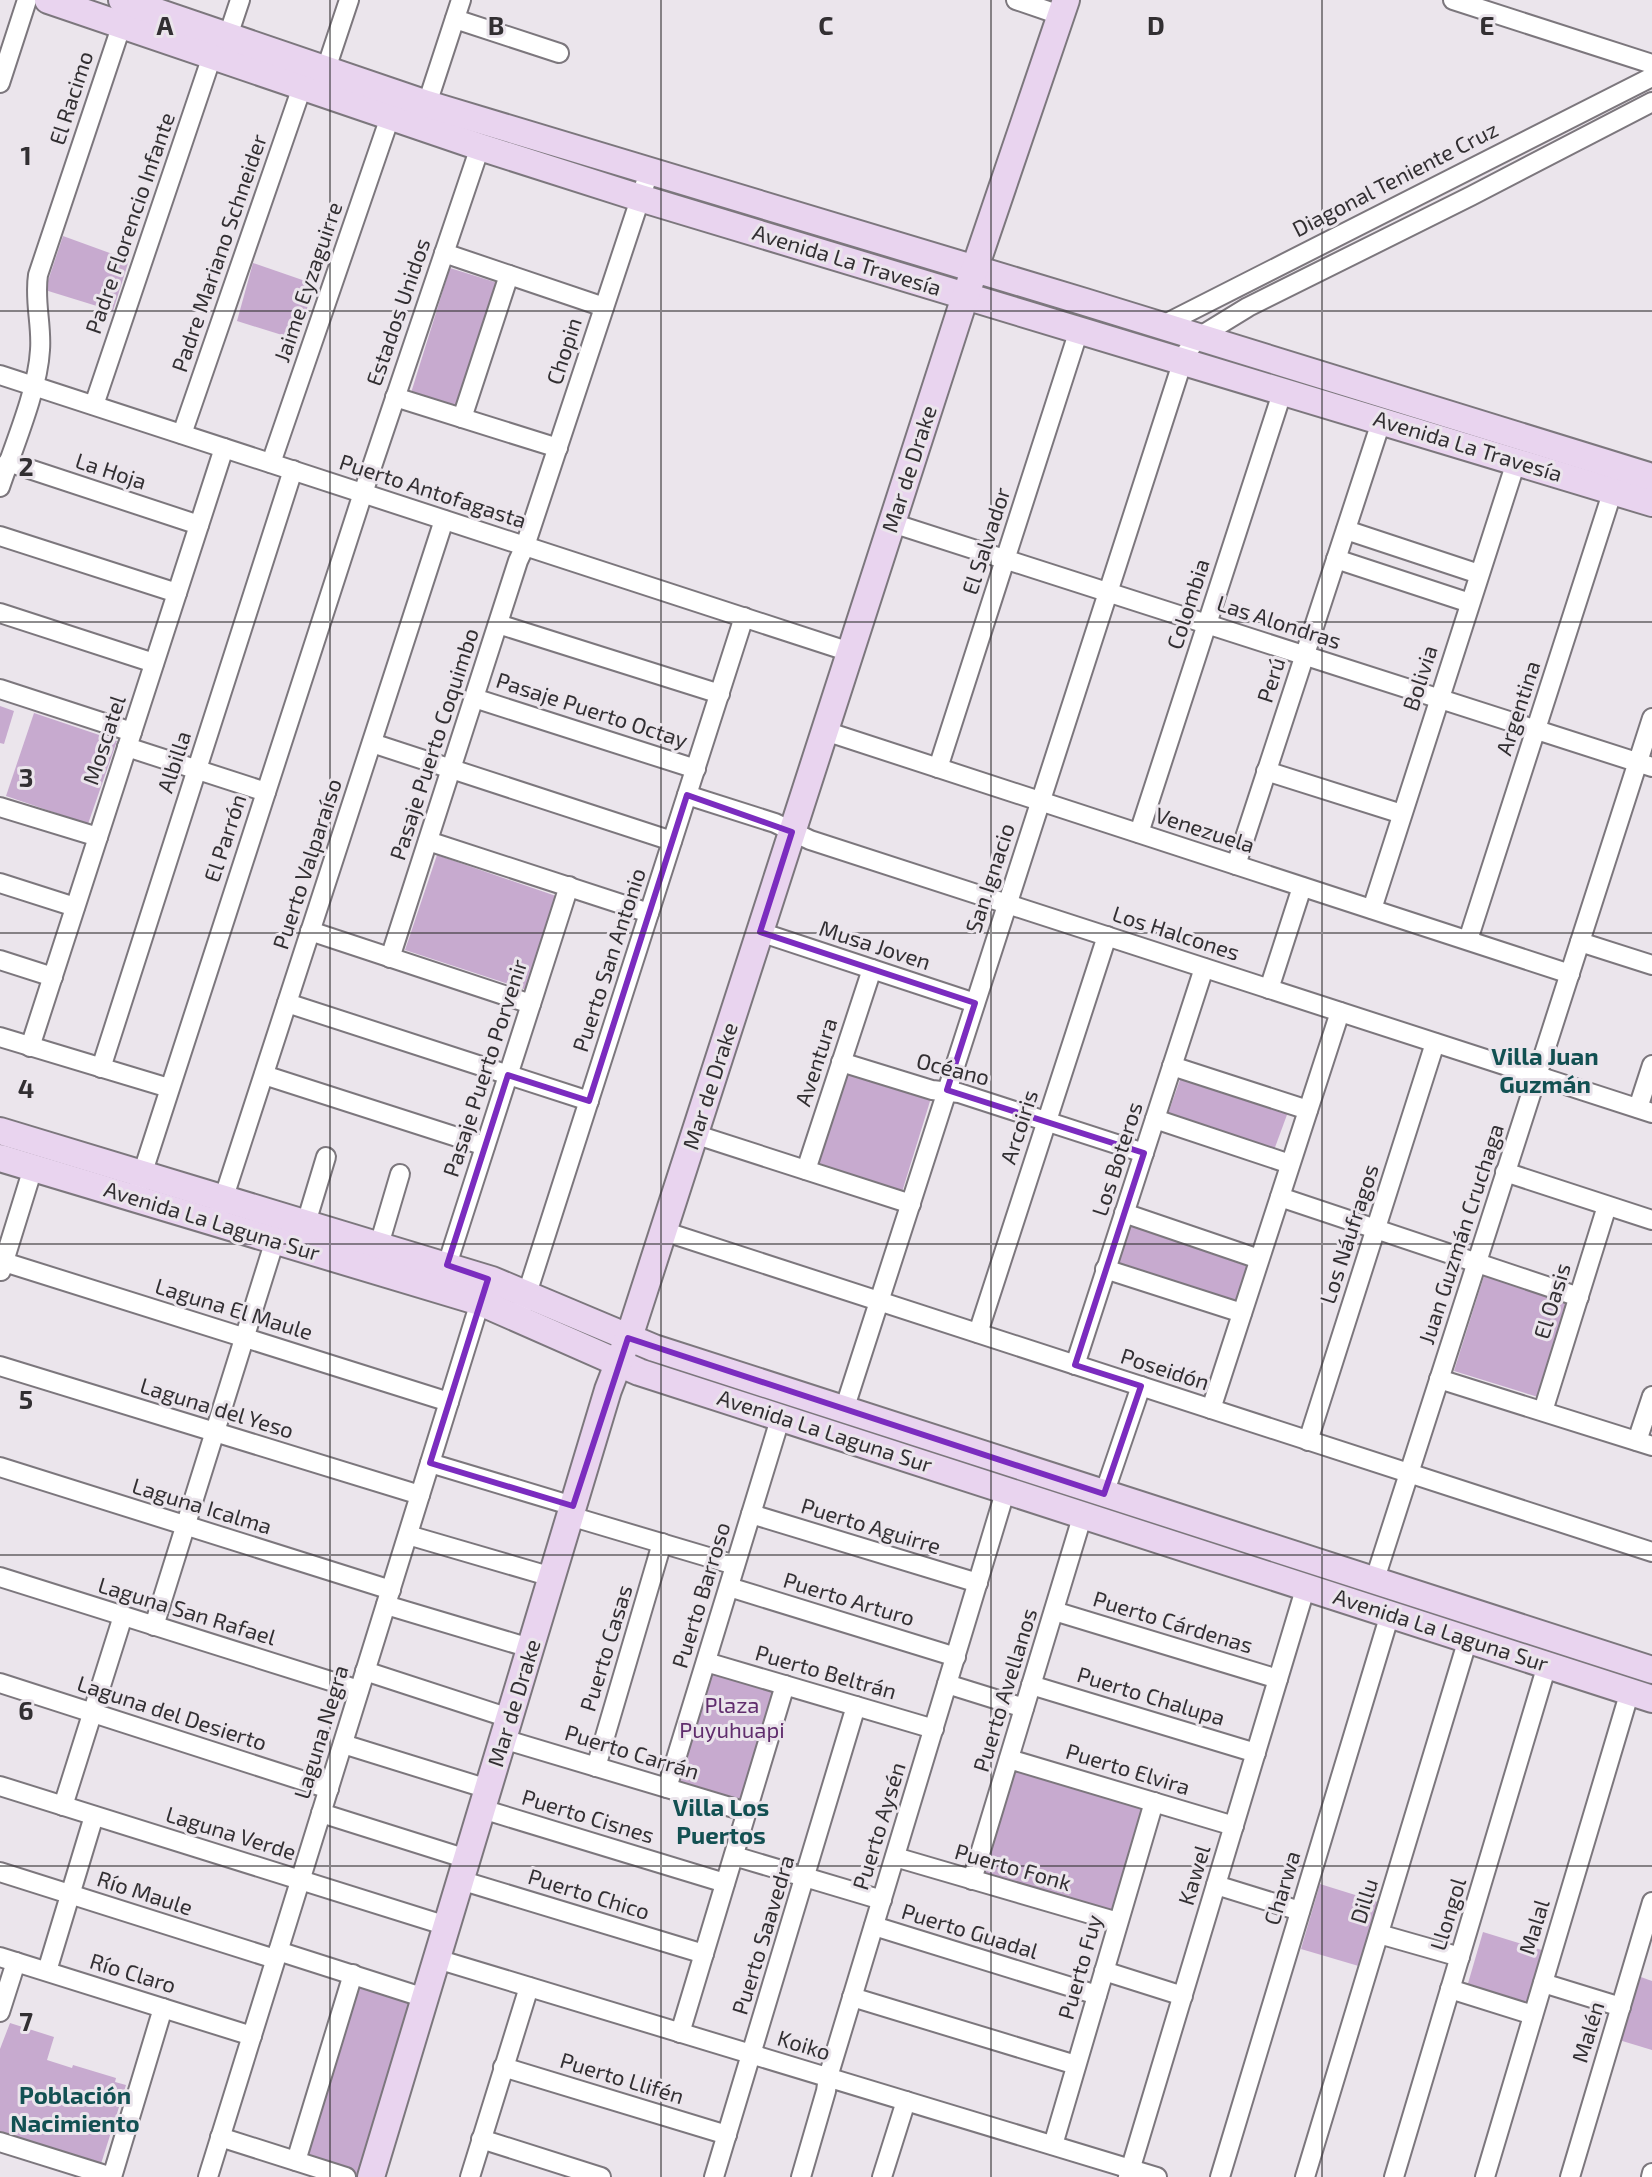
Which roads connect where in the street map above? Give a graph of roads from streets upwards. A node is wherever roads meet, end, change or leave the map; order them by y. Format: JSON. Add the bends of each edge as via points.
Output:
{"nodes":[{"id":1,"x":27,"y":0,"type":"edge"},
{"id":2,"x":48,"y":0,"type":"edge"},
{"id":3,"x":240,"y":0,"type":"edge"},
{"id":4,"x":349,"y":0,"type":"edge"},
{"id":5,"x":461,"y":0,"type":"edge"},
{"id":6,"x":1016,"y":0,"type":"edge"},
{"id":7,"x":1453,"y":0,"type":"edge"},
{"id":8,"x":125,"y":7,"type":"edge"},
{"id":9,"x":1063,"y":7,"type":"edge"},
{"id":10,"x":455,"y":19,"type":"junction"},
{"id":11,"x":220,"y":46,"type":"junction"},
{"id":12,"x":559,"y":53,"type":"dead end"},
{"id":13,"x":1652,"y":64,"type":"edge"},
{"id":14,"x":326,"y":69,"type":"junction"},
{"id":15,"x":1652,"y":77,"type":"edge"},
{"id":16,"x":0,"y":83,"type":"edge"},
{"id":17,"x":302,"y":87,"type":"junction"},
{"id":18,"x":1652,"y":102,"type":"edge"},
{"id":19,"x":423,"y":116,"type":"junction"},
{"id":20,"x":390,"y":117,"type":"junction"},
{"id":21,"x":480,"y":147,"type":"junction"},
{"id":22,"x":649,"y":172,"type":"junction"},
{"id":23,"x":640,"y":198,"type":"junction"},
{"id":24,"x":444,"y":253,"type":"junction"},
{"id":25,"x":975,"y":270,"type":"junction"},
{"id":26,"x":509,"y":275,"type":"junction"},
{"id":27,"x":966,"y":296,"type":"junction"},
{"id":28,"x":604,"y":307,"type":"junction"},
{"id":29,"x":1161,"y":326,"type":"junction"},
{"id":30,"x":1079,"y":330,"type":"junction"},
{"id":31,"x":1199,"y":337,"type":"junction"},
{"id":32,"x":1182,"y":360,"type":"junction"},
{"id":33,"x":0,"y":375,"type":"edge"},
{"id":34,"x":33,"y":385,"type":"junction"},
{"id":35,"x":1283,"y":390,"type":"junction"},
{"id":36,"x":395,"y":397,"type":"junction"},
{"id":37,"x":94,"y":405,"type":"junction"},
{"id":38,"x":462,"y":418,"type":"junction"},
{"id":39,"x":1382,"y":419,"type":"junction"},
{"id":40,"x":182,"y":434,"type":"junction"},
{"id":41,"x":224,"y":448,"type":"junction"},
{"id":42,"x":558,"y":448,"type":"junction"},
{"id":43,"x":1516,"y":462,"type":"junction"},
{"id":44,"x":271,"y":463,"type":"junction"},
{"id":45,"x":293,"y":470,"type":"junction"},
{"id":46,"x":3,"y":472,"type":"edge"},
{"id":47,"x":1652,"y":477,"type":"edge"},
{"id":48,"x":1613,"y":490,"type":"junction"},
{"id":49,"x":363,"y":493,"type":"junction"},
{"id":50,"x":1652,"y":503,"type":"edge"},
{"id":51,"x":444,"y":520,"type":"junction"},
{"id":52,"x":892,"y":523,"type":"junction"},
{"id":53,"x":199,"y":525,"type":"junction"},
{"id":54,"x":1346,"y":530,"type":"junction"},
{"id":55,"x":0,"y":536,"type":"edge"},
{"id":56,"x":525,"y":546,"type":"junction"},
{"id":57,"x":1336,"y":559,"type":"junction"},
{"id":58,"x":1005,"y":560,"type":"junction"},
{"id":59,"x":1479,"y":574,"type":"junction"},
{"id":60,"x":177,"y":593,"type":"junction"},
{"id":61,"x":1107,"y":593,"type":"junction"},
{"id":62,"x":1470,"y":603,"type":"junction"},
{"id":63,"x":0,"y":613,"type":"edge"},
{"id":64,"x":744,"y":617,"type":"junction"},
{"id":65,"x":498,"y":624,"type":"junction"},
{"id":66,"x":1207,"y":624,"type":"junction"},
{"id":67,"x":850,"y":652,"type":"junction"},
{"id":68,"x":1304,"y":656,"type":"junction"},
{"id":69,"x":154,"y":663,"type":"junction"},
{"id":70,"x":0,"y":689,"type":"edge"},
{"id":71,"x":720,"y":694,"type":"junction"},
{"id":72,"x":474,"y":698,"type":"junction"},
{"id":73,"x":1438,"y":699,"type":"junction"},
{"id":74,"x":1652,"y":718,"type":"edge"},
{"id":75,"x":1536,"y":730,"type":"junction"},
{"id":76,"x":825,"y":731,"type":"junction"},
{"id":77,"x":130,"y":739,"type":"junction"},
{"id":78,"x":372,"y":743,"type":"junction"},
{"id":79,"x":1645,"y":765,"type":"edge"},
{"id":80,"x":938,"y":768,"type":"junction"},
{"id":81,"x":451,"y":769,"type":"junction"},
{"id":82,"x":696,"y":769,"type":"junction"},
{"id":83,"x":197,"y":770,"type":"junction"},
{"id":84,"x":1266,"y":771,"type":"junction"},
{"id":85,"x":266,"y":792,"type":"junction"},
{"id":86,"x":687,"y":795,"type":"junction"},
{"id":87,"x":1040,"y":801,"type":"junction"},
{"id":88,"x":0,"y":807,"type":"edge"},
{"id":89,"x":1402,"y":814,"type":"junction"},
{"id":90,"x":792,"y":832,"type":"junction"},
{"id":91,"x":1139,"y":833,"type":"junction"},
{"id":92,"x":98,"y":837,"type":"junction"},
{"id":93,"x":428,"y":841,"type":"junction"},
{"id":94,"x":672,"y":841,"type":"junction"},
{"id":95,"x":1236,"y":865,"type":"junction"},
{"id":96,"x":0,"y":883,"type":"edge"},
{"id":97,"x":569,"y":886,"type":"junction"},
{"id":98,"x":1302,"y":887,"type":"junction"},
{"id":99,"x":1007,"y":904,"type":"junction"},
{"id":100,"x":75,"y":907,"type":"junction"},
{"id":101,"x":1372,"y":909,"type":"junction"},
{"id":102,"x":649,"y":913,"type":"junction"},
{"id":103,"x":310,"y":931,"type":"junction"},
{"id":104,"x":760,"y":932,"type":"junction"},
{"id":105,"x":1107,"y":936,"type":"junction"},
{"id":106,"x":1468,"y":940,"type":"junction"},
{"id":107,"x":1580,"y":942,"type":"junction"},
{"id":108,"x":390,"y":958,"type":"junction"},
{"id":109,"x":0,"y":960,"type":"edge"},
{"id":110,"x":1652,"y":965,"type":"edge"},
{"id":111,"x":1204,"y":968,"type":"junction"},
{"id":112,"x":872,"y":969,"type":"junction"},
{"id":113,"x":1570,"y":974,"type":"junction"},
{"id":114,"x":53,"y":977,"type":"junction"},
{"id":115,"x":1269,"y":989,"type":"junction"},
{"id":116,"x":287,"y":1003,"type":"junction"},
{"id":117,"x":975,"y":1003,"type":"junction"},
{"id":118,"x":531,"y":1004,"type":"junction"},
{"id":119,"x":1340,"y":1012,"type":"junction"},
{"id":120,"x":0,"y":1037,"type":"edge"},
{"id":121,"x":1435,"y":1043,"type":"junction"},
{"id":122,"x":30,"y":1047,"type":"junction"},
{"id":123,"x":841,"y":1062,"type":"junction"},
{"id":124,"x":1652,"y":1065,"type":"edge"},
{"id":125,"x":1172,"y":1066,"type":"junction"},
{"id":126,"x":101,"y":1068,"type":"junction"},
{"id":127,"x":264,"y":1075,"type":"junction"},
{"id":128,"x":508,"y":1075,"type":"junction"},
{"id":129,"x":1537,"y":1076,"type":"junction"},
{"id":130,"x":169,"y":1088,"type":"junction"},
{"id":131,"x":946,"y":1092,"type":"junction"},
{"id":132,"x":589,"y":1101,"type":"junction"},
{"id":133,"x":1308,"y":1110,"type":"junction"},
{"id":134,"x":1645,"y":1111,"type":"edge"},
{"id":135,"x":1155,"y":1119,"type":"junction"},
{"id":136,"x":1046,"y":1122,"type":"junction"},
{"id":137,"x":0,"y":1131,"type":"edge"},
{"id":138,"x":694,"y":1134,"type":"junction"},
{"id":139,"x":485,"y":1146,"type":"junction"},
{"id":140,"x":1144,"y":1153,"type":"junction"},
{"id":141,"x":326,"y":1157,"type":"dead end"},
{"id":142,"x":0,"y":1158,"type":"edge"},
{"id":143,"x":1290,"y":1164,"type":"junction"},
{"id":144,"x":33,"y":1168,"type":"junction"},
{"id":145,"x":806,"y":1170,"type":"junction"},
{"id":146,"x":1505,"y":1172,"type":"junction"},
{"id":147,"x":400,"y":1174,"type":"dead end"},
{"id":148,"x":138,"y":1186,"type":"junction"},
{"id":149,"x":1280,"y":1197,"type":"junction"},
{"id":150,"x":911,"y":1204,"type":"junction"},
{"id":151,"x":1607,"y":1206,"type":"junction"},
{"id":152,"x":220,"y":1210,"type":"junction"},
{"id":153,"x":1124,"y":1213,"type":"junction"},
{"id":154,"x":1652,"y":1220,"type":"edge"},
{"id":155,"x":306,"y":1223,"type":"junction"},
{"id":156,"x":1376,"y":1228,"type":"junction"},
{"id":157,"x":663,"y":1231,"type":"junction"},
{"id":158,"x":275,"y":1240,"type":"junction"},
{"id":159,"x":379,"y":1245,"type":"junction"},
{"id":160,"x":1259,"y":1259,"type":"junction"},
{"id":161,"x":1476,"y":1263,"type":"junction"},
{"id":162,"x":447,"y":1265,"type":"junction"},
{"id":163,"x":2,"y":1268,"type":"edge"},
{"id":164,"x":1105,"y":1269,"type":"junction"},
{"id":165,"x":1579,"y":1297,"type":"junction"},
{"id":166,"x":879,"y":1301,"type":"junction"},
{"id":167,"x":480,"y":1302,"type":"junction"},
{"id":168,"x":523,"y":1305,"type":"junction"},
{"id":169,"x":1242,"y":1313,"type":"junction"},
{"id":170,"x":978,"y":1333,"type":"junction"},
{"id":171,"x":245,"y":1338,"type":"junction"},
{"id":172,"x":628,"y":1338,"type":"junction"},
{"id":173,"x":619,"y":1364,"type":"junction"},
{"id":174,"x":1075,"y":1365,"type":"junction"},
{"id":175,"x":0,"y":1366,"type":"edge"},
{"id":176,"x":1439,"y":1379,"type":"junction"},
{"id":177,"x":1141,"y":1386,"type":"junction"},
{"id":178,"x":1652,"y":1396,"type":"edge"},
{"id":179,"x":449,"y":1402,"type":"junction"},
{"id":180,"x":1211,"y":1409,"type":"junction"},
{"id":181,"x":844,"y":1410,"type":"junction"},
{"id":182,"x":1543,"y":1411,"type":"junction"},
{"id":183,"x":781,"y":1416,"type":"junction"},
{"id":184,"x":215,"y":1432,"type":"junction"},
{"id":185,"x":1308,"y":1441,"type":"junction"},
{"id":186,"x":1645,"y":1444,"type":"edge"},
{"id":187,"x":430,"y":1463,"type":"junction"},
{"id":188,"x":0,"y":1467,"type":"edge"},
{"id":189,"x":1409,"y":1473,"type":"junction"},
{"id":190,"x":1006,"y":1489,"type":"junction"},
{"id":191,"x":1104,"y":1494,"type":"junction"},
{"id":192,"x":420,"y":1495,"type":"junction"},
{"id":193,"x":572,"y":1511,"type":"junction"},
{"id":194,"x":751,"y":1514,"type":"junction"},
{"id":195,"x":1083,"y":1514,"type":"junction"},
{"id":196,"x":186,"y":1526,"type":"junction"},
{"id":197,"x":408,"y":1535,"type":"junction"},
{"id":198,"x":662,"y":1543,"type":"junction"},
{"id":199,"x":1652,"y":1552,"type":"edge"},
{"id":200,"x":735,"y":1565,"type":"junction"},
{"id":201,"x":0,"y":1577,"type":"edge"},
{"id":202,"x":552,"y":1577,"type":"junction"},
{"id":203,"x":1374,"y":1582,"type":"junction"},
{"id":204,"x":978,"y":1583,"type":"junction"},
{"id":205,"x":1306,"y":1586,"type":"junction"},
{"id":206,"x":729,"y":1587,"type":"junction"},
{"id":207,"x":388,"y":1597,"type":"junction"},
{"id":208,"x":1054,"y":1611,"type":"junction"},
{"id":209,"x":1390,"y":1614,"type":"junction"},
{"id":210,"x":123,"y":1616,"type":"junction"},
{"id":211,"x":154,"y":1626,"type":"junction"},
{"id":212,"x":1468,"y":1639,"type":"junction"},
{"id":213,"x":530,"y":1648,"type":"junction"},
{"id":214,"x":956,"y":1657,"type":"junction"},
{"id":215,"x":706,"y":1662,"type":"junction"},
{"id":216,"x":1547,"y":1665,"type":"junction"},
{"id":217,"x":1652,"y":1670,"type":"edge"},
{"id":218,"x":365,"y":1671,"type":"junction"},
{"id":219,"x":1278,"y":1679,"type":"junction"},
{"id":220,"x":0,"y":1683,"type":"edge"},
{"id":221,"x":947,"y":1684,"type":"junction"},
{"id":222,"x":785,"y":1685,"type":"junction"},
{"id":223,"x":1031,"y":1685,"type":"junction"},
{"id":224,"x":359,"y":1690,"type":"junction"},
{"id":225,"x":1641,"y":1695,"type":"edge"},
{"id":226,"x":856,"y":1706,"type":"junction"},
{"id":227,"x":1024,"y":1708,"type":"junction"},
{"id":228,"x":93,"y":1713,"type":"junction"},
{"id":229,"x":506,"y":1729,"type":"junction"},
{"id":230,"x":934,"y":1729,"type":"junction"},
{"id":231,"x":343,"y":1744,"type":"junction"},
{"id":232,"x":1256,"y":1753,"type":"junction"},
{"id":233,"x":1009,"y":1759,"type":"junction"},
{"id":234,"x":596,"y":1767,"type":"junction"},
{"id":235,"x":0,"y":1786,"type":"edge"},
{"id":236,"x":667,"y":1788,"type":"junction"},
{"id":237,"x":329,"y":1789,"type":"junction"},
{"id":238,"x":485,"y":1799,"type":"junction"},
{"id":239,"x":1154,"y":1802,"type":"junction"},
{"id":240,"x":63,"y":1806,"type":"junction"},
{"id":241,"x":747,"y":1812,"type":"junction"},
{"id":242,"x":321,"y":1813,"type":"junction"},
{"id":243,"x":94,"y":1816,"type":"junction"},
{"id":244,"x":1234,"y":1826,"type":"junction"},
{"id":245,"x":734,"y":1856,"type":"junction"},
{"id":246,"x":895,"y":1857,"type":"junction"},
{"id":247,"x":464,"y":1870,"type":"junction"},
{"id":248,"x":0,"y":1872,"type":"edge"},
{"id":249,"x":806,"y":1877,"type":"junction"},
{"id":250,"x":300,"y":1880,"type":"junction"},
{"id":251,"x":972,"y":1880,"type":"junction"},
{"id":252,"x":725,"y":1883,"type":"junction"},
{"id":253,"x":1216,"y":1885,"type":"junction"},
{"id":254,"x":70,"y":1894,"type":"junction"},
{"id":255,"x":882,"y":1900,"type":"junction"},
{"id":256,"x":1652,"y":1902,"type":"edge"},
{"id":257,"x":1300,"y":1911,"type":"junction"},
{"id":258,"x":1118,"y":1922,"type":"junction"},
{"id":259,"x":447,"y":1926,"type":"junction"},
{"id":260,"x":874,"y":1926,"type":"junction"},
{"id":261,"x":1379,"y":1934,"type":"junction"},
{"id":262,"x":704,"y":1954,"type":"junction"},
{"id":263,"x":277,"y":1955,"type":"junction"},
{"id":264,"x":1460,"y":1957,"type":"junction"},
{"id":265,"x":8,"y":1959,"type":"edge"},
{"id":266,"x":437,"y":1959,"type":"junction"},
{"id":267,"x":47,"y":1971,"type":"junction"},
{"id":268,"x":1104,"y":1971,"type":"junction"},
{"id":269,"x":353,"y":1974,"type":"junction"},
{"id":270,"x":1543,"y":1983,"type":"junction"},
{"id":271,"x":529,"y":1987,"type":"junction"},
{"id":272,"x":1450,"y":1989,"type":"junction"},
{"id":273,"x":1097,"y":1995,"type":"junction"},
{"id":274,"x":1183,"y":1996,"type":"junction"},
{"id":275,"x":852,"y":1997,"type":"junction"},
{"id":276,"x":425,"y":1998,"type":"junction"},
{"id":277,"x":1621,"y":2007,"type":"junction"},
{"id":278,"x":163,"y":2008,"type":"junction"},
{"id":279,"x":0,"y":2012,"type":"edge"},
{"id":280,"x":1533,"y":2015,"type":"junction"},
{"id":281,"x":680,"y":2033,"type":"junction"},
{"id":282,"x":252,"y":2036,"type":"junction"},
{"id":283,"x":751,"y":2054,"type":"junction"},
{"id":284,"x":1076,"y":2065,"type":"junction"},
{"id":285,"x":503,"y":2067,"type":"junction"},
{"id":286,"x":828,"y":2077,"type":"junction"},
{"id":287,"x":906,"y":2101,"type":"junction"},
{"id":288,"x":727,"y":2135,"type":"junction"},
{"id":289,"x":220,"y":2137,"type":"junction"},
{"id":290,"x":481,"y":2139,"type":"junction"},
{"id":291,"x":0,"y":2142,"type":"edge"},
{"id":292,"x":1053,"y":2145,"type":"junction"},
{"id":293,"x":296,"y":2161,"type":"junction"},
{"id":294,"x":1129,"y":2173,"type":"edge"},
{"id":295,"x":112,"y":2177,"type":"edge"},
{"id":296,"x":208,"y":2177,"type":"edge"},
{"id":297,"x":346,"y":2177,"type":"edge"},
{"id":298,"x":371,"y":2177,"type":"edge"},
{"id":299,"x":470,"y":2177,"type":"edge"},
{"id":300,"x":601,"y":2177,"type":"edge"},
{"id":301,"x":714,"y":2177,"type":"edge"},
{"id":302,"x":801,"y":2177,"type":"edge"},
{"id":303,"x":882,"y":2177,"type":"edge"},
{"id":304,"x":1157,"y":2177,"type":"edge"},
{"id":305,"x":1220,"y":2177,"type":"edge"},
{"id":306,"x":1305,"y":2177,"type":"edge"},
{"id":307,"x":1394,"y":2177,"type":"edge"},
{"id":308,"x":1485,"y":2177,"type":"edge"},
{"id":309,"x":1570,"y":2177,"type":"edge"}],
"edges":[{"from":1,"to":16,"type":"street"},
{"from":2,"to":8,"type":"street","name":"Avenida La Travesía"},
{"from":3,"to":11,"type":"street","name":"Padre Florencio Infante"},
{"from":4,"to":14,"type":"street"},
{"from":5,"to":10,"type":"street"},
{"from":6,"to":9,"type":"street"},
{"from":7,"to":13,"type":"street"},
{"from":8,"to":11,"type":"street","name":"Avenida La Travesía"},
{"from":8,"to":34,"type":"street","name":"El Racimo","via":[[38,275],[40,351]]},
{"from":9,"to":25,"type":"street","name":"Mar de Drake"},
{"from":10,"to":12,"type":"street"},
{"from":10,"to":19,"type":"street"},
{"from":11,"to":14,"type":"street","name":"Avenida La Travesía"},
{"from":11,"to":17,"type":"street","name":"Avenida La Travesía"},
{"from":11,"to":37,"type":"street","name":"Padre Florencio Infante"},
{"from":14,"to":19,"type":"street","name":"Avenida La Travesía"},
{"from":15,"to":29,"type":"street","name":"Diagonal Teniente Cruz"},
{"from":17,"to":20,"type":"street","name":"Avenida La Travesía"},
{"from":17,"to":40,"type":"street","name":"Padre Mariano Schneider"},
{"from":18,"to":31,"type":"street","via":[[1248,307]]},
{"from":19,"to":20,"type":"street","name":"Avenida La Travesía"},
{"from":19,"to":21,"type":"street","name":"Avenida La Travesía"},
{"from":19,"to":22,"type":"street","name":"Avenida La Travesía"},
{"from":20,"to":44,"type":"street","name":"Jaime Eyzaguirre"},
{"from":21,"to":23,"type":"street","name":"Avenida La Travesía"},
{"from":21,"to":24,"type":"street","name":"Estados Unidos"},
{"from":22,"to":23,"type":"street","name":"Chopin"},
{"from":22,"to":25,"type":"street","name":"Avenida La Travesía"},
{"from":23,"to":27,"type":"street","name":"Avenida La Travesía"},
{"from":23,"to":28,"type":"street","name":"Chopin"},
{"from":24,"to":26,"type":"street"},
{"from":24,"to":36,"type":"street","name":"Estados Unidos"},
{"from":25,"to":27,"type":"street","name":"Mar de Drake"},
{"from":25,"to":29,"type":"street","name":"Avenida La Travesía"},
{"from":26,"to":28,"type":"street"},
{"from":26,"to":38,"type":"street"},
{"from":27,"to":30,"type":"street","name":"Avenida La Travesía"},
{"from":27,"to":52,"type":"street","name":"Mar de Drake"},
{"from":28,"to":42,"type":"street","name":"Chopin"},
{"from":29,"to":31,"type":"street","name":"Avenida La Travesía"},
{"from":30,"to":32,"type":"street","name":"Avenida La Travesía"},
{"from":30,"to":58,"type":"street","name":"El Salvador"},
{"from":31,"to":32,"type":"street"},
{"from":31,"to":47,"type":"street","name":"Avenida La Travesía"},
{"from":32,"to":35,"type":"street","name":"Avenida La Travesía"},
{"from":32,"to":61,"type":"street","name":"San Ignacio"},
{"from":33,"to":34,"type":"street","name":"Puerto Antofagasta"},
{"from":34,"to":37,"type":"street","name":"Puerto Antofagasta"},
{"from":34,"to":46,"type":"street","name":"El Racimo"},
{"from":35,"to":39,"type":"street","name":"Avenida La Travesía"},
{"from":35,"to":66,"type":"street","name":"Colombia"},
{"from":36,"to":38,"type":"street"},
{"from":36,"to":49,"type":"street","name":"Estados Unidos"},
{"from":37,"to":40,"type":"street","name":"Puerto Antofagasta"},
{"from":38,"to":42,"type":"street"},
{"from":39,"to":43,"type":"street","name":"Avenida La Travesía"},
{"from":39,"to":54,"type":"street","name":"Perú"},
{"from":40,"to":41,"type":"street","name":"Puerto Antofagasta"},
{"from":41,"to":44,"type":"street","name":"Puerto Antofagasta"},
{"from":41,"to":53,"type":"street","name":"Moscatel"},
{"from":42,"to":56,"type":"street","name":"Chopin"},
{"from":43,"to":48,"type":"street","name":"Avenida La Travesía"},
{"from":43,"to":59,"type":"street","name":"Bolivia"},
{"from":44,"to":45,"type":"street","name":"Puerto Antofagasta"},
{"from":45,"to":49,"type":"street","name":"Puerto Antofagasta"},
{"from":45,"to":83,"type":"street","name":"Albilla"},
{"from":46,"to":53,"type":"street","name":"La Hoja"},
{"from":48,"to":50,"type":"street","name":"Avenida La Travesía"},
{"from":48,"to":75,"type":"street","name":"Argentina"},
{"from":49,"to":51,"type":"street","name":"Puerto Antofagasta"},
{"from":49,"to":85,"type":"street","name":"El Parrón"},
{"from":51,"to":56,"type":"street","name":"Puerto Antofagasta"},
{"from":51,"to":78,"type":"street","name":"Puerto Valparaíso"},
{"from":52,"to":58,"type":"street","name":"Las Alondras"},
{"from":52,"to":67,"type":"street","name":"Mar de Drake"},
{"from":53,"to":60,"type":"street","name":"Moscatel"},
{"from":54,"to":57,"type":"street","name":"Perú"},
{"from":54,"to":59,"type":"street"},
{"from":55,"to":60,"type":"street"},
{"from":56,"to":64,"type":"street","name":"Puerto Antofagasta"},
{"from":56,"to":65,"type":"street","name":"Pasaje Puerto Coquimbo"},
{"from":57,"to":62,"type":"street"},
{"from":57,"to":68,"type":"street","name":"Perú"},
{"from":58,"to":61,"type":"street","name":"Las Alondras"},
{"from":58,"to":80,"type":"street","name":"El Salvador"},
{"from":59,"to":62,"type":"street","name":"Bolivia"},
{"from":60,"to":69,"type":"street","name":"Moscatel"},
{"from":61,"to":66,"type":"street","name":"Las Alondras"},
{"from":61,"to":87,"type":"street","name":"San Ignacio"},
{"from":62,"to":73,"type":"street","name":"Bolivia"},
{"from":63,"to":69,"type":"street"},
{"from":64,"to":67,"type":"street","name":"Puerto Antofagasta"},
{"from":64,"to":71,"type":"street","name":"Puerto San Antonio"},
{"from":65,"to":71,"type":"street"},
{"from":65,"to":72,"type":"street","name":"Pasaje Puerto Coquimbo"},
{"from":66,"to":68,"type":"street","name":"Las Alondras"},
{"from":66,"to":91,"type":"street","name":"Colombia"},
{"from":67,"to":76,"type":"street","name":"Mar de Drake"},
{"from":68,"to":73,"type":"street","name":"Las Alondras"},
{"from":68,"to":84,"type":"street","name":"Perú"},
{"from":69,"to":77,"type":"street","name":"Moscatel"},
{"from":70,"to":77,"type":"street"},
{"from":71,"to":82,"type":"street","name":"Puerto San Antonio"},
{"from":72,"to":81,"type":"street","name":"Pasaje Puerto Coquimbo"},
{"from":72,"to":82,"type":"street","name":"Pasaje Puerto Octay"},
{"from":73,"to":75,"type":"street","name":"Las Alondras"},
{"from":73,"to":89,"type":"street","name":"Bolivia"},
{"from":74,"to":79,"type":"street","name":"Juan Guzmán Cruchaga"},
{"from":75,"to":79,"type":"street","name":"Las Alondras"},
{"from":75,"to":106,"type":"street","name":"Argentina"},
{"from":76,"to":80,"type":"street","name":"Venezuela"},
{"from":76,"to":90,"type":"street","name":"Mar de Drake"},
{"from":77,"to":83,"type":"street"},
{"from":77,"to":92,"type":"street","name":"Moscatel"},
{"from":78,"to":81,"type":"street"},
{"from":78,"to":103,"type":"street","name":"Puerto Valparaíso"},
{"from":79,"to":107,"type":"street","name":"Juan Guzmán Cruchaga"},
{"from":80,"to":87,"type":"street","name":"Venezuela"},
{"from":81,"to":93,"type":"street","name":"Pasaje Puerto Coquimbo"},
{"from":81,"to":94,"type":"street"},
{"from":82,"to":86,"type":"street","name":"Puerto San Antonio"},
{"from":83,"to":85,"type":"street"},
{"from":83,"to":126,"type":"street","name":"Albilla"},
{"from":84,"to":89,"type":"street"},
{"from":84,"to":95,"type":"street","name":"Perú"},
{"from":85,"to":130,"type":"street","name":"El Parrón"},
{"from":86,"to":90,"type":"street","name":"Los Halcones"},
{"from":86,"to":94,"type":"street","name":"Puerto San Antonio"},
{"from":87,"to":91,"type":"street","name":"Venezuela"},
{"from":87,"to":99,"type":"street","name":"San Ignacio"},
{"from":88,"to":92,"type":"street"},
{"from":89,"to":101,"type":"street","name":"Bolivia"},
{"from":90,"to":99,"type":"street","name":"Los Halcones"},
{"from":90,"to":104,"type":"street","name":"Mar de Drake"},
{"from":91,"to":95,"type":"street","name":"Venezuela"},
{"from":92,"to":100,"type":"street","name":"Moscatel"},
{"from":93,"to":97,"type":"street"},
{"from":93,"to":108,"type":"street","name":"Pasaje Puerto Coquimbo"},
{"from":94,"to":102,"type":"street","name":"Puerto San Antonio"},
{"from":95,"to":98,"type":"street","name":"Venezuela"},
{"from":96,"to":100,"type":"street"},
{"from":97,"to":102,"type":"street"},
{"from":97,"to":118,"type":"street","name":"Pasaje Puerto Porvenir"},
{"from":98,"to":101,"type":"street","name":"Venezuela"},
{"from":98,"to":115,"type":"street"},
{"from":99,"to":105,"type":"street","name":"Los Halcones"},
{"from":99,"to":117,"type":"street","name":"San Ignacio"},
{"from":100,"to":114,"type":"street","name":"Moscatel"},
{"from":101,"to":106,"type":"street","name":"Venezuela"},
{"from":102,"to":132,"type":"street","name":"Puerto San Antonio"},
{"from":103,"to":108,"type":"street"},
{"from":103,"to":116,"type":"street","name":"Puerto Valparaíso"},
{"from":104,"to":112,"type":"street","name":"Musa Joven"},
{"from":104,"to":138,"type":"street","name":"Mar de Drake"},
{"from":105,"to":111,"type":"street","name":"Los Halcones"},
{"from":105,"to":136,"type":"street","name":"Arcoiris"},
{"from":106,"to":113,"type":"street","name":"Venezuela"},
{"from":107,"to":110,"type":"street"},
{"from":107,"to":113,"type":"street","name":"Juan Guzmán Cruchaga"},
{"from":108,"to":118,"type":"street"},
{"from":109,"to":114,"type":"street"},
{"from":111,"to":115,"type":"street","name":"Los Halcones"},
{"from":111,"to":125,"type":"street","name":"Los Boteros"},
{"from":112,"to":117,"type":"street","name":"Musa Joven"},
{"from":112,"to":123,"type":"street","name":"Aventura"},
{"from":113,"to":129,"type":"street","name":"Juan Guzmán Cruchaga"},
{"from":114,"to":122,"type":"street","name":"Moscatel"},
{"from":115,"to":119,"type":"street","name":"Los Halcones"},
{"from":116,"to":127,"type":"street","name":"Puerto Valparaíso"},
{"from":116,"to":128,"type":"street"},
{"from":117,"to":131,"type":"street","name":"San Ignacio"},
{"from":118,"to":128,"type":"street","name":"Pasaje Puerto Porvenir"},
{"from":119,"to":121,"type":"street","name":"Los Halcones"},
{"from":119,"to":133,"type":"street"},
{"from":120,"to":122,"type":"street"},
{"from":121,"to":129,"type":"street","name":"Los Halcones"},
{"from":121,"to":156,"type":"street","name":"Los Náufragos"},
{"from":122,"to":126,"type":"street"},
{"from":123,"to":131,"type":"street","name":"Océano"},
{"from":123,"to":145,"type":"street","name":"Aventura"},
{"from":124,"to":134,"type":"street"},
{"from":125,"to":133,"type":"street"},
{"from":125,"to":135,"type":"street","name":"Los Boteros"},
{"from":126,"to":130,"type":"street"},
{"from":127,"to":139,"type":"street"},
{"from":127,"to":152,"type":"street","name":"Puerto Valparaíso"},
{"from":128,"to":132,"type":"street"},
{"from":128,"to":139,"type":"street","name":"Pasaje Puerto Porvenir"},
{"from":129,"to":134,"type":"street","name":"Los Halcones"},
{"from":129,"to":146,"type":"street","name":"Juan Guzmán Cruchaga"},
{"from":130,"to":148,"type":"street","name":"El Parrón"},
{"from":131,"to":136,"type":"street","name":"Océano"},
{"from":131,"to":150,"type":"street","name":"San Ignacio"},
{"from":132,"to":168,"type":"street","name":"Puerto San Antonio"},
{"from":133,"to":143,"type":"street"},
{"from":135,"to":140,"type":"street","name":"Los Boteros"},
{"from":135,"to":143,"type":"street"},
{"from":136,"to":140,"type":"street","name":"Océano"},
{"from":136,"to":170,"type":"street","name":"Arcoiris"},
{"from":137,"to":148,"type":"street","name":"Avenida La Laguna Sur"},
{"from":138,"to":145,"type":"street"},
{"from":138,"to":157,"type":"street","name":"Mar de Drake"},
{"from":139,"to":162,"type":"street","name":"Pasaje Puerto Porvenir"},
{"from":140,"to":153,"type":"street","name":"Los Boteros"},
{"from":141,"to":155,"type":"street"},
{"from":142,"to":144,"type":"street","name":"Avenida La Laguna Sur"},
{"from":143,"to":149,"type":"street"},
{"from":144,"to":148,"type":"street","name":"Avenida La Laguna Sur"},
{"from":144,"to":163,"type":"street"},
{"from":145,"to":150,"type":"street"},
{"from":146,"to":151,"type":"street"},
{"from":146,"to":161,"type":"street","name":"Juan Guzmán Cruchaga"},
{"from":147,"to":159,"type":"street"},
{"from":148,"to":152,"type":"street","name":"Avenida La Laguna Sur"},
{"from":149,"to":156,"type":"street"},
{"from":149,"to":160,"type":"street"},
{"from":150,"to":166,"type":"street","name":"San Ignacio"},
{"from":151,"to":154,"type":"street"},
{"from":151,"to":165,"type":"street","name":"El Oasis"},
{"from":152,"to":155,"type":"street","name":"Avenida La Laguna Sur"},
{"from":152,"to":158,"type":"street","name":"Avenida La Laguna Sur"},
{"from":153,"to":160,"type":"street"},
{"from":153,"to":164,"type":"street","name":"Los Boteros"},
{"from":155,"to":159,"type":"street","name":"Avenida La Laguna Sur"},
{"from":156,"to":161,"type":"street"},
{"from":156,"to":185,"type":"street","name":"Los Náufragos"},
{"from":157,"to":166,"type":"street","name":"Poseidón"},
{"from":157,"to":172,"type":"street","name":"Mar de Drake"},
{"from":158,"to":167,"type":"street","name":"Avenida La Laguna Sur"},
{"from":158,"to":171,"type":"street"},
{"from":159,"to":162,"type":"street","name":"Avenida La Laguna Sur"},
{"from":160,"to":169,"type":"street"},
{"from":161,"to":165,"type":"street"},
{"from":161,"to":176,"type":"street","name":"Juan Guzmán Cruchaga"},
{"from":162,"to":168,"type":"street","name":"Avenida La Laguna Sur"},
{"from":163,"to":171,"type":"street","name":"Laguna El Maule"},
{"from":164,"to":169,"type":"street"},
{"from":164,"to":174,"type":"street","name":"Los Boteros"},
{"from":165,"to":182,"type":"street","name":"El Oasis"},
{"from":166,"to":170,"type":"street","name":"Poseidón"},
{"from":166,"to":181,"type":"street","name":"San Ignacio"},
{"from":167,"to":168,"type":"street","name":"Avenida La Laguna Sur"},
{"from":167,"to":179,"type":"street","name":"Laguna Negra"},
{"from":168,"to":172,"type":"street","name":"Avenida La Laguna Sur"},
{"from":168,"to":173,"type":"street","name":"Avenida La Laguna Sur"},
{"from":169,"to":180,"type":"street"},
{"from":170,"to":174,"type":"street","name":"Poseidón"},
{"from":171,"to":179,"type":"street","name":"Laguna El Maule"},
{"from":171,"to":184,"type":"street"},
{"from":172,"to":173,"type":"street","name":"Mar de Drake"},
{"from":172,"to":181,"type":"street","name":"Avenida La Laguna Sur"},
{"from":173,"to":183,"type":"street","name":"Avenida La Laguna Sur"},
{"from":173,"to":193,"type":"street","name":"Mar de Drake"},
{"from":174,"to":177,"type":"street","name":"Poseidón"},
{"from":175,"to":184,"type":"street","name":"Laguna del Yeso"},
{"from":176,"to":182,"type":"street"},
{"from":176,"to":189,"type":"street","name":"Juan Guzmán Cruchaga"},
{"from":177,"to":180,"type":"street","name":"Poseidón"},
{"from":177,"to":191,"type":"street"},
{"from":178,"to":186,"type":"street"},
{"from":179,"to":187,"type":"street","name":"Laguna Negra"},
{"from":180,"to":185,"type":"street","name":"Poseidón"},
{"from":181,"to":191,"type":"street","name":"Avenida La Laguna Sur"},
{"from":182,"to":186,"type":"street"},
{"from":183,"to":190,"type":"street","name":"Avenida La Laguna Sur"},
{"from":183,"to":194,"type":"street","name":"Puerto Barroso"},
{"from":184,"to":192,"type":"street","name":"Laguna del Yeso"},
{"from":184,"to":196,"type":"street"},
{"from":185,"to":189,"type":"street","name":"Poseidón"},
{"from":187,"to":192,"type":"street","name":"Laguna Negra"},
{"from":187,"to":193,"type":"street"},
{"from":188,"to":196,"type":"street","name":"Laguna Icalma"},
{"from":189,"to":199,"type":"street","name":"Poseidón"},
{"from":189,"to":203,"type":"street","name":"Juan Guzmán Cruchaga"},
{"from":190,"to":195,"type":"street","name":"Avenida La Laguna Sur"},
{"from":190,"to":204,"type":"street","name":"Puerto Aysén"},
{"from":191,"to":203,"type":"street","name":"Avenida La Laguna Sur"},
{"from":192,"to":197,"type":"street","name":"Laguna Negra"},
{"from":193,"to":198,"type":"street"},
{"from":193,"to":202,"type":"street","name":"Mar de Drake"},
{"from":194,"to":200,"type":"street","name":"Puerto Barroso"},
{"from":194,"to":204,"type":"street","name":"Puerto Aguirre"},
{"from":195,"to":205,"type":"street","name":"Avenida La Laguna Sur"},
{"from":195,"to":208,"type":"street","name":"Puerto Avellanos"},
{"from":196,"to":207,"type":"street","name":"Laguna Icalma"},
{"from":196,"to":211,"type":"street"},
{"from":197,"to":202,"type":"street"},
{"from":197,"to":207,"type":"street","name":"Laguna Negra"},
{"from":198,"to":200,"type":"street"},
{"from":198,"to":234,"type":"street","name":"Puerto Casas"},
{"from":200,"to":206,"type":"street","name":"Puerto Barroso"},
{"from":201,"to":210,"type":"street","name":"Laguna San Rafael"},
{"from":202,"to":213,"type":"street","name":"Mar de Drake"},
{"from":203,"to":217,"type":"street","name":"Avenida La Laguna Sur"},
{"from":204,"to":214,"type":"street","name":"Puerto Aysén"},
{"from":205,"to":209,"type":"street","name":"Avenida La Laguna Sur"},
{"from":205,"to":219,"type":"street","name":"Kawel"},
{"from":206,"to":214,"type":"street","name":"Puerto Arturo"},
{"from":206,"to":215,"type":"street","name":"Puerto Barroso"},
{"from":207,"to":213,"type":"street","name":"Laguna Icalma"},
{"from":207,"to":218,"type":"street","name":"Laguna Negra"},
{"from":208,"to":219,"type":"street","name":"Puerto Cárdenas"},
{"from":208,"to":223,"type":"street","name":"Puerto Avellanos"},
{"from":209,"to":212,"type":"street","name":"Avenida La Laguna Sur"},
{"from":209,"to":257,"type":"street","name":"Charwa"},
{"from":210,"to":211,"type":"street","name":"Laguna San Rafael"},
{"from":210,"to":228,"type":"street"},
{"from":211,"to":224,"type":"street","name":"Laguna San Rafael"},
{"from":212,"to":216,"type":"street","name":"Avenida La Laguna Sur"},
{"from":212,"to":261,"type":"street","name":"Dillu"},
{"from":213,"to":229,"type":"street","name":"Mar de Drake"},
{"from":214,"to":221,"type":"street","name":"Puerto Aysén"},
{"from":215,"to":222,"type":"street","name":"Puerto Beltrán"},
{"from":215,"to":236,"type":"street","name":"Puerto Barroso"},
{"from":216,"to":225,"type":"street","name":"Avenida La Laguna Sur"},
{"from":216,"to":264,"type":"street","name":"Llongol"},
{"from":218,"to":224,"type":"street","name":"Laguna Negra"},
{"from":218,"to":229,"type":"street","name":"Puerto Carrán"},
{"from":219,"to":232,"type":"street","name":"Kawel"},
{"from":220,"to":228,"type":"street","name":"Laguna del Desierto"},
{"from":221,"to":227,"type":"street"},
{"from":221,"to":230,"type":"street","name":"Puerto Aysén"},
{"from":222,"to":226,"type":"street","name":"Puerto Beltrán"},
{"from":222,"to":241,"type":"street"},
{"from":223,"to":227,"type":"street","name":"Puerto Avellanos"},
{"from":223,"to":232,"type":"street","name":"Puerto Chalupa"},
{"from":224,"to":231,"type":"street","name":"Laguna Negra"},
{"from":225,"to":270,"type":"street","name":"Malal"},
{"from":226,"to":230,"type":"street","name":"Puerto Beltrán"},
{"from":226,"to":249,"type":"street","name":"Puerto Saavedra"},
{"from":227,"to":233,"type":"street","name":"Puerto Avellanos"},
{"from":228,"to":237,"type":"street","name":"Laguna del Desierto"},
{"from":228,"to":240,"type":"street"},
{"from":229,"to":234,"type":"street","name":"Puerto Carrán"},
{"from":229,"to":238,"type":"street","name":"Mar de Drake"},
{"from":230,"to":246,"type":"street","name":"Puerto Aysén"},
{"from":231,"to":237,"type":"street","name":"Laguna Negra"},
{"from":231,"to":238,"type":"street"},
{"from":232,"to":244,"type":"street","name":"Kawel"},
{"from":233,"to":239,"type":"street","name":"Puerto Elvira"},
{"from":233,"to":251,"type":"street","name":"Puerto Avellanos"},
{"from":234,"to":236,"type":"street","name":"Puerto Carrán"},
{"from":235,"to":240,"type":"street","name":"Laguna Verde"},
{"from":236,"to":241,"type":"street","name":"Puerto Carrán"},
{"from":237,"to":242,"type":"street","name":"Laguna Negra"},
{"from":238,"to":247,"type":"street","name":"Mar de Drake"},
{"from":238,"to":252,"type":"street","name":"Puerto Cisnes"},
{"from":239,"to":244,"type":"street","name":"Puerto Elvira"},
{"from":239,"to":258,"type":"street","name":"Puerto Fuy"},
{"from":240,"to":243,"type":"street","name":"Laguna Verde"},
{"from":241,"to":245,"type":"street"},
{"from":242,"to":247,"type":"street"},
{"from":242,"to":250,"type":"street","name":"Laguna Negra"},
{"from":243,"to":250,"type":"street","name":"Laguna Verde"},
{"from":243,"to":254,"type":"street"},
{"from":244,"to":253,"type":"street","name":"Kawel"},
{"from":245,"to":249,"type":"street"},
{"from":245,"to":252,"type":"street"},
{"from":246,"to":251,"type":"street","name":"Puerto Fonk"},
{"from":246,"to":255,"type":"street","name":"Puerto Aysén"},
{"from":247,"to":259,"type":"street","name":"Mar de Drake"},
{"from":247,"to":262,"type":"street","name":"Puerto Chico"},
{"from":248,"to":254,"type":"street","name":"Río Maule"},
{"from":249,"to":255,"type":"street"},
{"from":249,"to":283,"type":"street","name":"Puerto Saavedra"},
{"from":250,"to":259,"type":"street","name":"Laguna Verde"},
{"from":250,"to":263,"type":"street","name":"Laguna Negra"},
{"from":251,"to":258,"type":"street","name":"Puerto Fonk"},
{"from":252,"to":262,"type":"street"},
{"from":253,"to":257,"type":"street"},
{"from":253,"to":274,"type":"street","name":"Kawel"},
{"from":254,"to":263,"type":"street","name":"Río Maule"},
{"from":254,"to":267,"type":"street"},
{"from":255,"to":260,"type":"street","name":"Puerto Aysén"},
{"from":256,"to":277,"type":"street","name":"Malén"},
{"from":257,"to":305,"type":"street","name":"Charwa"},
{"from":258,"to":268,"type":"street","name":"Puerto Fuy"},
{"from":259,"to":266,"type":"street","name":"Mar de Drake"},
{"from":260,"to":273,"type":"street","name":"Puerto Guadal"},
{"from":260,"to":275,"type":"street","name":"Puerto Aysén"},
{"from":261,"to":264,"type":"street"},
{"from":261,"to":306,"type":"street","name":"Dillu"},
{"from":262,"to":281,"type":"street"},
{"from":263,"to":269,"type":"street","name":"Río Maule"},
{"from":263,"to":282,"type":"street","name":"Laguna Negra"},
{"from":264,"to":272,"type":"street","name":"Llongol"},
{"from":265,"to":267,"type":"street","name":"Río Claro"},
{"from":265,"to":279,"type":"street"},
{"from":266,"to":271,"type":"street","name":"Koiko"},
{"from":266,"to":276,"type":"street","name":"Mar de Drake"},
{"from":267,"to":278,"type":"street","name":"Río Claro"},
{"from":268,"to":273,"type":"street","name":"Puerto Fuy"},
{"from":268,"to":274,"type":"street"},
{"from":269,"to":276,"type":"street","name":"Río Maule"},
{"from":269,"to":293,"type":"street"},
{"from":270,"to":277,"type":"street"},
{"from":270,"to":280,"type":"street","name":"Malal"},
{"from":271,"to":281,"type":"street","name":"Koiko"},
{"from":271,"to":285,"type":"street"},
{"from":272,"to":280,"type":"street"},
{"from":272,"to":307,"type":"street","name":"Llongol"},
{"from":273,"to":284,"type":"street","name":"Puerto Fuy"},
{"from":274,"to":294,"type":"street","name":"Kawel"},
{"from":275,"to":284,"type":"street"},
{"from":275,"to":286,"type":"street","name":"Puerto Aysén"},
{"from":276,"to":298,"type":"street","name":"Mar de Drake"},
{"from":277,"to":309,"type":"street","name":"Malén"},
{"from":278,"to":282,"type":"street","name":"Río Claro"},
{"from":278,"to":295,"type":"street"},
{"from":280,"to":308,"type":"street","name":"Malal"},
{"from":281,"to":283,"type":"street","name":"Koiko"},
{"from":282,"to":289,"type":"street","name":"Laguna Negra"},
{"from":283,"to":286,"type":"street","name":"Koiko"},
{"from":283,"to":288,"type":"street","name":"Puerto Saavedra"},
{"from":284,"to":292,"type":"street","name":"Puerto Fuy"},
{"from":285,"to":288,"type":"street","name":"Puerto Llifén"},
{"from":285,"to":290,"type":"street"},
{"from":286,"to":287,"type":"street","name":"Koiko"},
{"from":286,"to":302,"type":"street","name":"Puerto Aysén"},
{"from":287,"to":292,"type":"street","name":"Koiko"},
{"from":287,"to":303,"type":"street"},
{"from":288,"to":301,"type":"street","name":"Puerto Saavedra"},
{"from":289,"to":293,"type":"street"},
{"from":289,"to":296,"type":"street","name":"Laguna Negra"},
{"from":290,"to":299,"type":"street"},
{"from":290,"to":300,"type":"street"},
{"from":291,"to":295,"type":"street"},
{"from":292,"to":294,"type":"street","name":"Koiko"},
{"from":293,"to":297,"type":"street"},
{"from":294,"to":304,"type":"street","name":"Koiko"}]}
